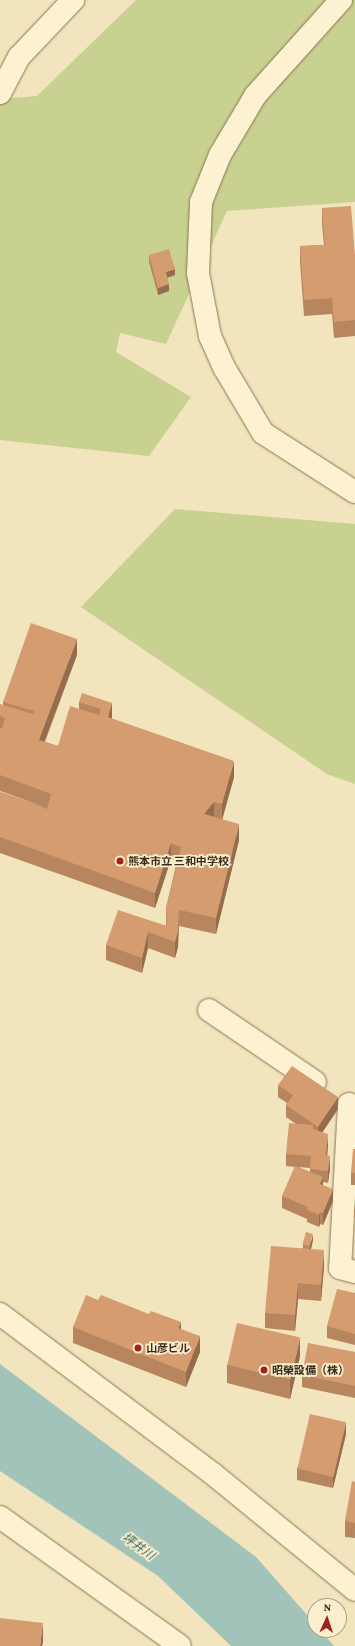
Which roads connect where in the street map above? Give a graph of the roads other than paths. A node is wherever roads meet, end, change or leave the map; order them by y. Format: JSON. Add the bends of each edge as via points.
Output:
{"nodes":[{"id":1,"x":73,"y":0,"type":"edge"},
{"id":2,"x":342,"y":0,"type":"edge"},
{"id":3,"x":9,"y":58,"type":"edge"},
{"id":4,"x":0,"y":93,"type":"edge"},
{"id":5,"x":355,"y":492,"type":"edge"},
{"id":6,"x":209,"y":1010,"type":"dead end"},
{"id":7,"x":352,"y":1106,"type":"edge"},
{"id":8,"x":355,"y":1272,"type":"edge"},
{"id":9,"x":0,"y":1314,"type":"edge"},
{"id":10,"x":0,"y":1517,"type":"edge"},
{"id":11,"x":355,"y":1590,"type":"edge"},
{"id":12,"x":180,"y":1646,"type":"edge"}],
"edges":[{"from":1,"to":3,"type":"street"},
{"from":2,"to":5,"type":"street","via":[[255,96],[220,155],[201,202],[198,273],[210,336],[225,369],[263,433]]},
{"from":3,"to":4,"type":"street"},
{"from":6,"to":7,"type":"street"},
{"from":7,"to":8,"type":"street","via":[[340,1268]]},
{"from":9,"to":11,"type":"street","via":[[213,1474]]},
{"from":10,"to":12,"type":"street"}]}
